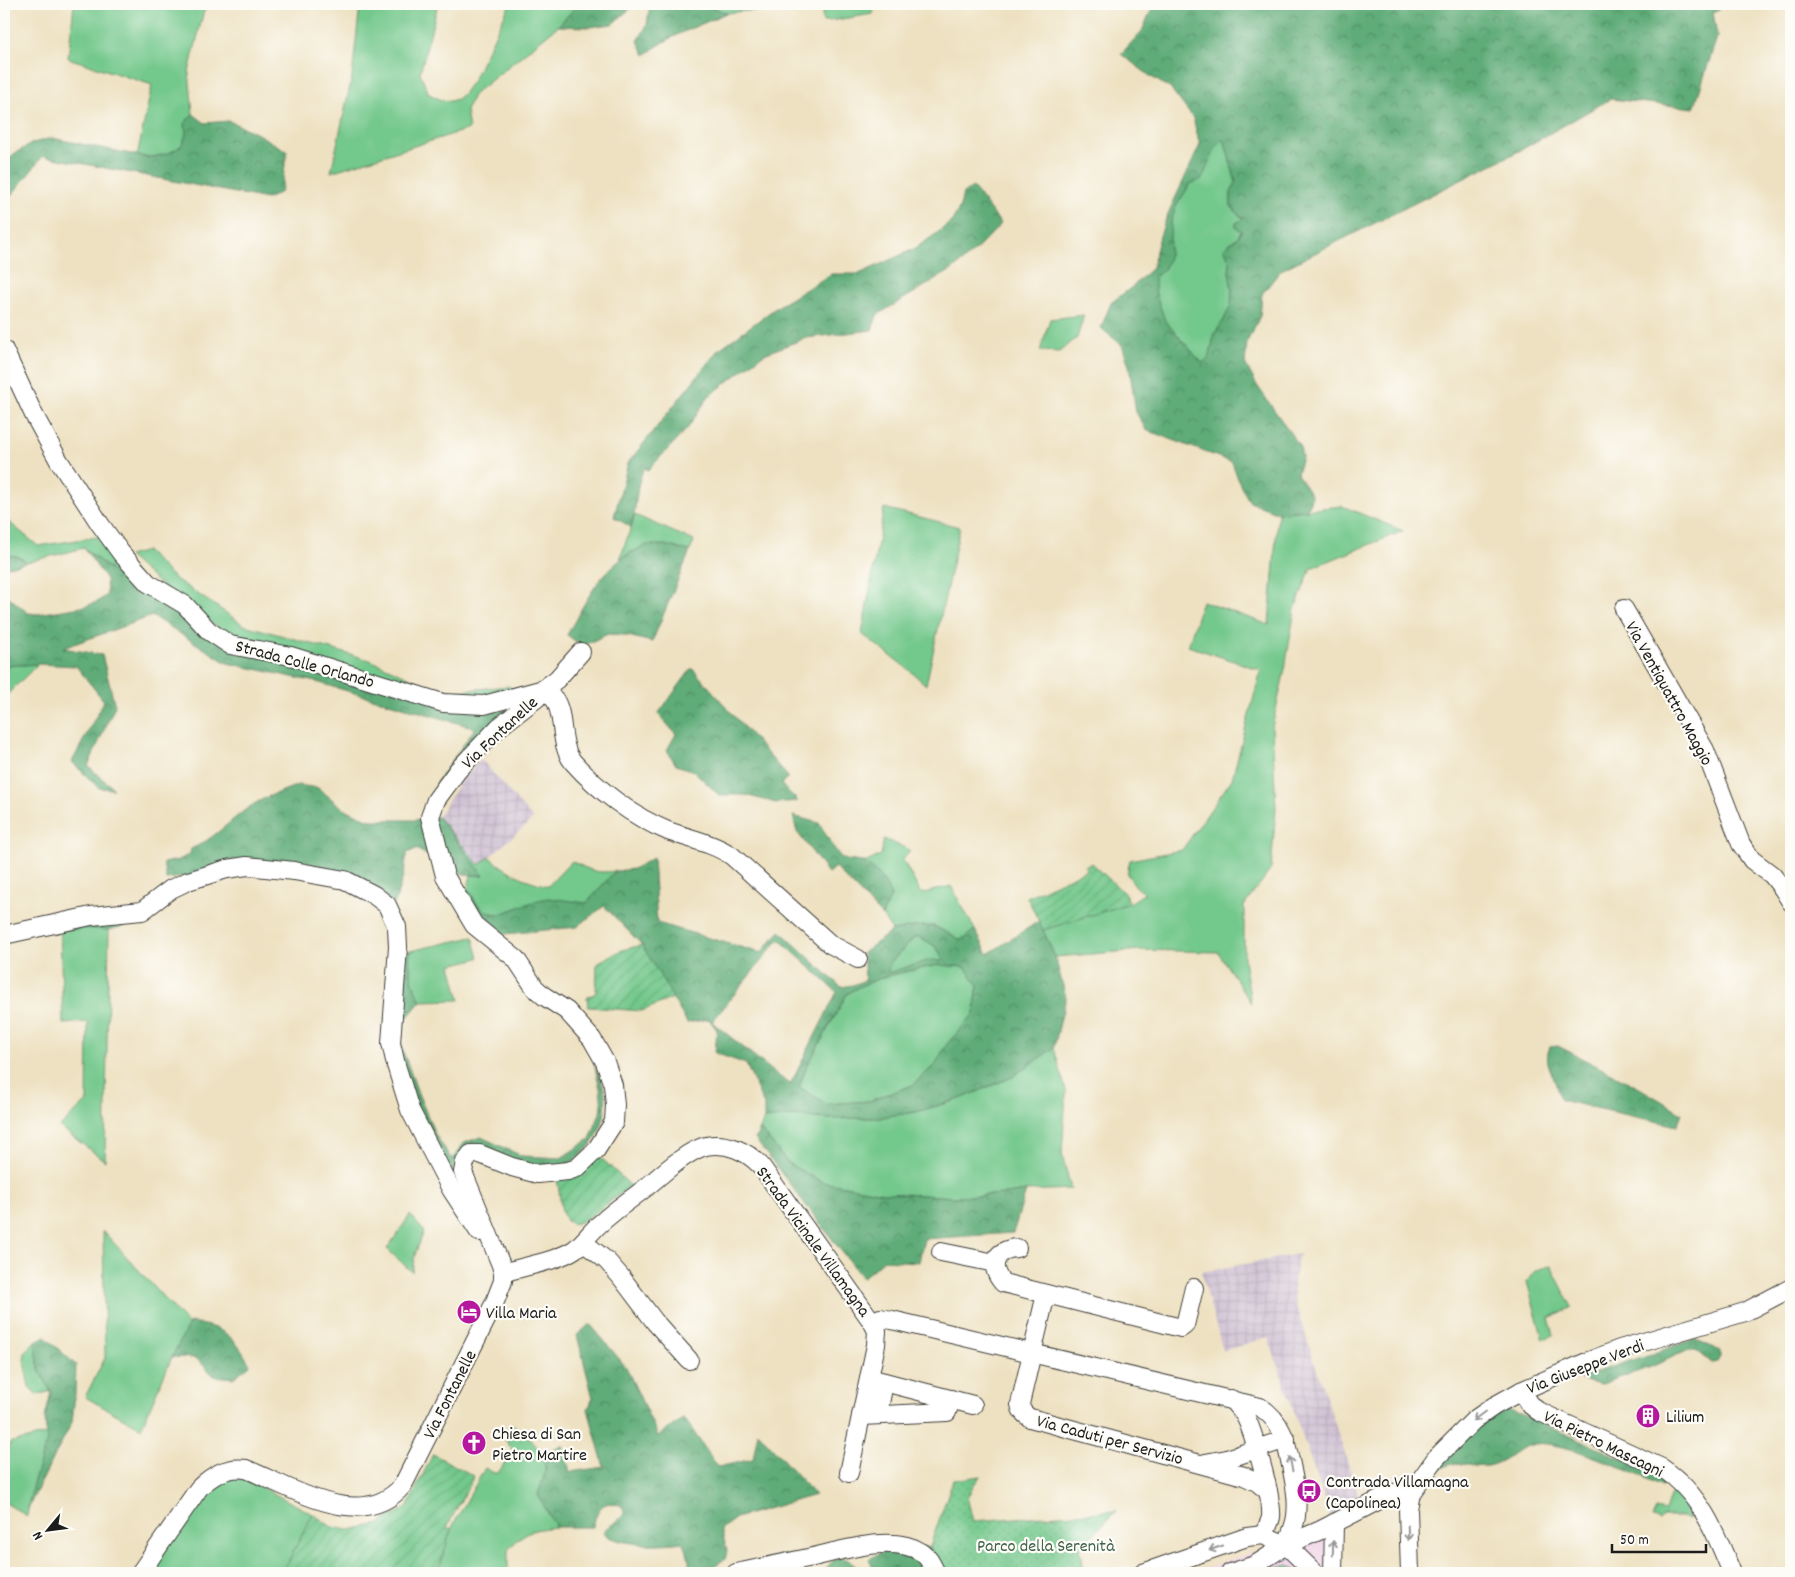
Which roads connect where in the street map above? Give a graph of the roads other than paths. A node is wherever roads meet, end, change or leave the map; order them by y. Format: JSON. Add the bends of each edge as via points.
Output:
{"nodes":[{"id":1,"x":4,"y":350,"type":"edge"},
{"id":2,"x":1624,"y":609,"type":"dead end"},
{"id":3,"x":581,"y":652,"type":"dead end"},
{"id":4,"x":544,"y":689,"type":"junction"},
{"id":5,"x":1791,"y":902,"type":"edge"},
{"id":6,"x":4,"y":935,"type":"edge"},
{"id":7,"x":858,"y":959,"type":"dead end"},
{"id":8,"x":491,"y":1241,"type":"junction"},
{"id":9,"x":583,"y":1242,"type":"junction"},
{"id":10,"x":1017,"y":1248,"type":"dead end"},
{"id":11,"x":941,"y":1252,"type":"dead end"},
{"id":12,"x":995,"y":1263,"type":"junction"},
{"id":13,"x":503,"y":1273,"type":"junction"},
{"id":14,"x":1194,"y":1288,"type":"dead end"},
{"id":15,"x":1791,"y":1288,"type":"edge"},
{"id":16,"x":1046,"y":1294,"type":"junction"},
{"id":17,"x":872,"y":1323,"type":"junction"},
{"id":18,"x":1032,"y":1353,"type":"junction"},
{"id":19,"x":689,"y":1360,"type":"dead end"},
{"id":20,"x":876,"y":1380,"type":"junction"},
{"id":21,"x":1521,"y":1391,"type":"junction"},
{"id":22,"x":951,"y":1399,"type":"junction"},
{"id":23,"x":1231,"y":1400,"type":"junction"},
{"id":24,"x":972,"y":1405,"type":"dead end"},
{"id":25,"x":870,"y":1415,"type":"junction"},
{"id":26,"x":1286,"y":1439,"type":"junction"},
{"id":27,"x":1256,"y":1449,"type":"junction"},
{"id":28,"x":1200,"y":1464,"type":"junction"},
{"id":29,"x":849,"y":1473,"type":"dead end"},
{"id":30,"x":1268,"y":1491,"type":"junction"},
{"id":31,"x":1411,"y":1494,"type":"junction"},
{"id":32,"x":1336,"y":1521,"type":"junction"},
{"id":33,"x":1263,"y":1534,"type":"junction"},
{"id":34,"x":1286,"y":1545,"type":"junction"},
{"id":35,"x":140,"y":1573,"type":"edge"},
{"id":36,"x":736,"y":1573,"type":"edge"},
{"id":37,"x":936,"y":1573,"type":"edge"},
{"id":38,"x":1143,"y":1573,"type":"edge"},
{"id":39,"x":1230,"y":1573,"type":"edge"},
{"id":40,"x":1315,"y":1573,"type":"edge"},
{"id":41,"x":1333,"y":1573,"type":"edge"},
{"id":42,"x":1410,"y":1573,"type":"edge"},
{"id":43,"x":1731,"y":1573,"type":"edge"}],
"edges":[{"from":1,"to":4,"type":"street","name":"Strada Colle Orlando","via":[[59,461],[115,546],[148,583],[186,605],[209,631],[230,645],[291,656],[443,702],[484,705]]},
{"from":2,"to":5,"type":"street","name":"Via Ventiquattro Maggio","via":[[1706,750],[1741,844],[1752,860],[1784,889]]},
{"from":3,"to":4,"type":"street","name":"Via Fontanelle"},
{"from":4,"to":7,"type":"street","via":[[555,701],[566,751],[587,776],[639,816],[720,848],[732,856],[830,944]]},
{"from":4,"to":8,"type":"street","name":"Via Fontanelle","via":[[499,727],[458,770],[436,800],[430,817],[445,876],[474,925],[516,959],[535,988],[567,1011],[592,1039],[613,1085],[614,1122],[596,1150],[568,1171],[538,1174],[480,1154],[471,1154],[463,1172]]},
{"from":6,"to":8,"type":"street","via":[[91,916],[142,911],[171,889],[188,881],[247,866],[294,870],[345,880],[374,895],[386,905],[396,927],[398,947],[391,1043],[410,1110],[451,1189],[481,1236]]},
{"from":8,"to":13,"type":"street","name":"Via Fontanelle"},
{"from":9,"to":13,"type":"street","name":"Strada Vicinale Villamagna","via":[[564,1255]]},
{"from":9,"to":17,"type":"street","name":"Strada Vicinale Villamagna","via":[[602,1222],[692,1152],[705,1146],[731,1147],[752,1156],[761,1166]]},
{"from":9,"to":19,"type":"street","via":[[607,1261]]},
{"from":10,"to":12,"type":"street","via":[[1003,1251]]},
{"from":11,"to":12,"type":"street"},
{"from":12,"to":16,"type":"street","via":[[995,1271],[1003,1283]]},
{"from":13,"to":35,"type":"street","name":"Via Fontanelle","via":[[501,1287],[472,1350],[403,1485],[394,1495],[366,1507],[350,1507],[328,1503],[246,1469],[223,1471],[199,1488]]},
{"from":14,"to":16,"type":"street","via":[[1185,1325],[1181,1328]]},
{"from":15,"to":21,"type":"street","name":"Via Giuseppe Verdi","via":[[1746,1312],[1620,1349]]},
{"from":16,"to":18,"type":"street","name":"Via Caduti per Servizio"},
{"from":17,"to":18,"type":"street","via":[[880,1318],[892,1320]]},
{"from":17,"to":20,"type":"street","via":[[877,1331]]},
{"from":18,"to":23,"type":"street"},
{"from":18,"to":28,"type":"street","name":"Via Caduti per Servizio","via":[[1020,1404],[1030,1418]]},
{"from":20,"to":22,"type":"street"},
{"from":20,"to":25,"type":"street"},
{"from":21,"to":31,"type":"street","name":"Via Giuseppe Verdi","one_way":true,"via":[[1474,1420],[1436,1458]]},
{"from":21,"to":43,"type":"street","name":"Via Pietro Mascagni","via":[[1528,1404],[1538,1411],[1675,1477],[1705,1513]]},
{"from":22,"to":24,"type":"street"},
{"from":22,"to":25,"type":"street","via":[[947,1412]]},
{"from":23,"to":26,"type":"street","via":[[1268,1412]]},
{"from":23,"to":27,"type":"street","via":[[1244,1414]]},
{"from":25,"to":29,"type":"street"},
{"from":26,"to":27,"type":"street","name":"Via Caduti per Servizio"},
{"from":34,"to":26,"type":"street","one_way":true,"via":[[1296,1518],[1297,1495]]},
{"from":27,"to":28,"type":"street","name":"Via Caduti per Servizio"},
{"from":27,"to":30,"type":"street"},
{"from":28,"to":30,"type":"street","name":"Via Caduti per Servizio","via":[[1244,1476]]},
{"from":30,"to":33,"type":"street","via":[[1271,1515]]},
{"from":31,"to":32,"type":"street","via":[[1394,1492]]},
{"from":31,"to":42,"type":"street","one_way":true,"via":[[1408,1516]]},
{"from":32,"to":34,"type":"street"},
{"from":41,"to":32,"type":"street","one_way":true},
{"from":33,"to":34,"type":"street"},
{"from":33,"to":38,"type":"street","one_way":true},
{"from":34,"to":39,"type":"street","via":[[1255,1565]]},
{"from":34,"to":40,"type":"street"},
{"from":36,"to":37,"type":"street","via":[[869,1545],[895,1544],[922,1552]]}]}
